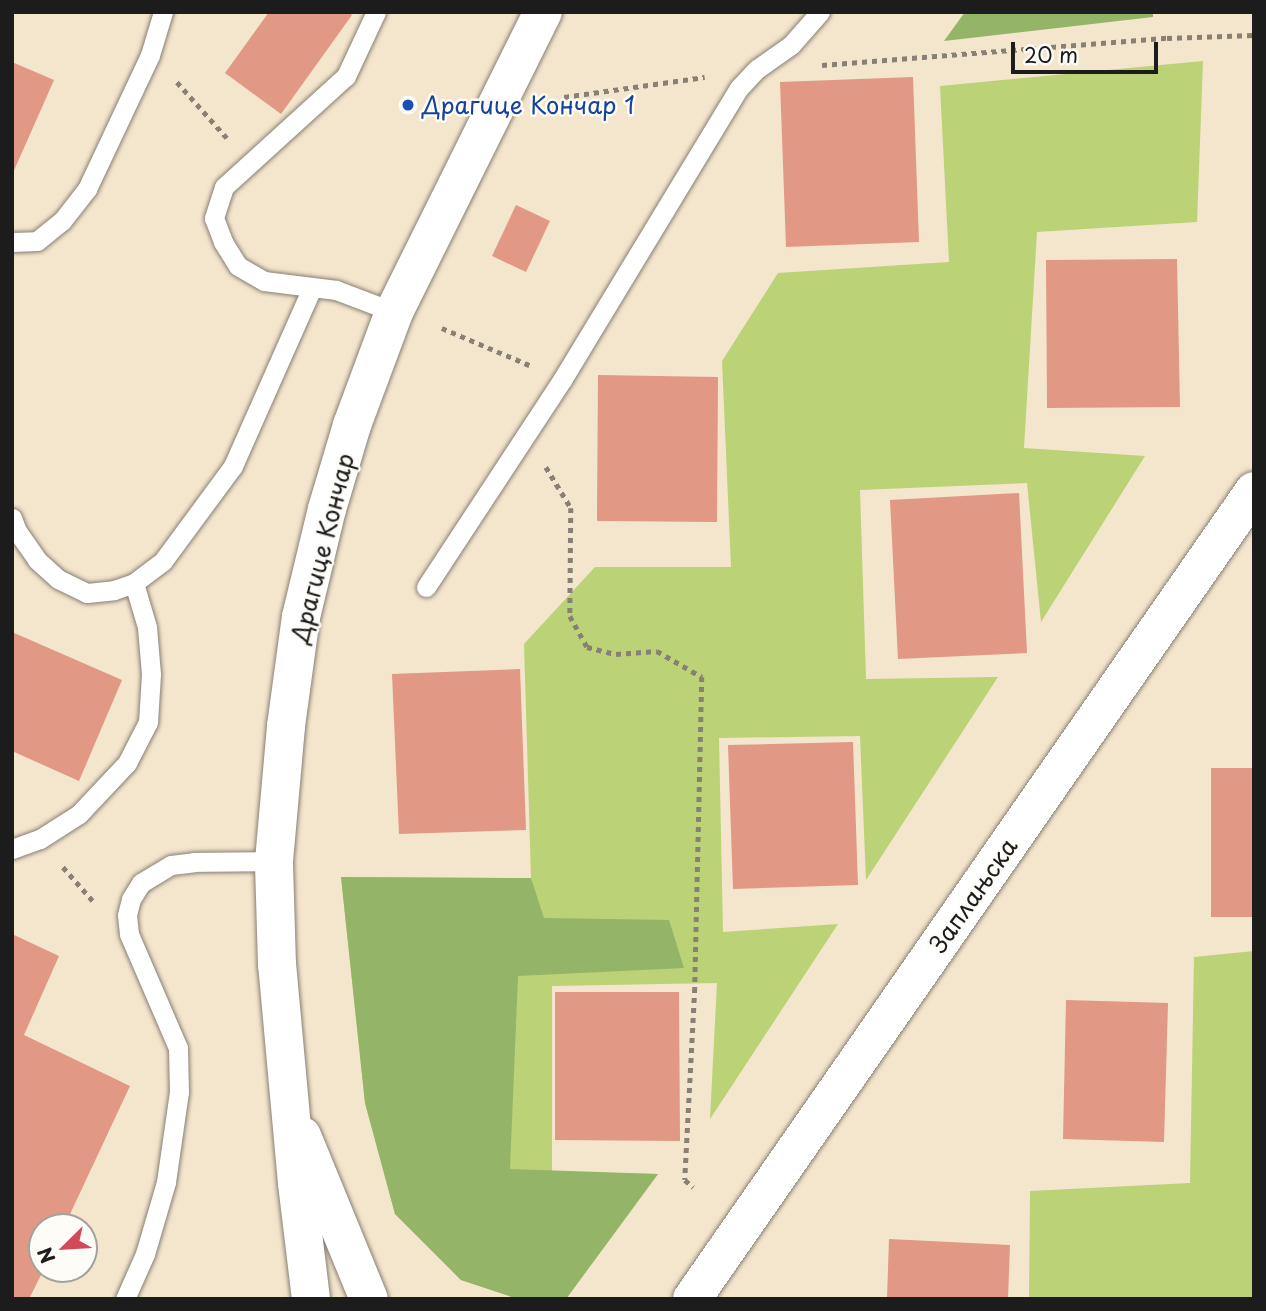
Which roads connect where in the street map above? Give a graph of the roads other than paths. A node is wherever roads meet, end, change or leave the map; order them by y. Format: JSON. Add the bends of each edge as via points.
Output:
{"nodes":[{"id":1,"x":376,"y":12,"type":"edge"},
{"id":2,"x":542,"y":12,"type":"edge"},
{"id":3,"x":820,"y":12,"type":"edge"},
{"id":4,"x":156,"y":15,"type":"edge"},
{"id":5,"x":12,"y":242,"type":"edge"},
{"id":6,"x":312,"y":288,"type":"junction"},
{"id":7,"x":394,"y":312,"type":"junction"},
{"id":8,"x":1254,"y":491,"type":"edge"},
{"id":9,"x":12,"y":518,"type":"edge"},
{"id":10,"x":134,"y":583,"type":"junction"},
{"id":11,"x":426,"y":587,"type":"dead end"},
{"id":12,"x":12,"y":849,"type":"edge"},
{"id":13,"x":274,"y":861,"type":"junction"},
{"id":14,"x":293,"y":1125,"type":"junction"},
{"id":15,"x":125,"y":1299,"type":"edge"},
{"id":16,"x":311,"y":1299,"type":"edge"},
{"id":17,"x":369,"y":1299,"type":"edge"},
{"id":18,"x":692,"y":1299,"type":"edge"}],
"edges":[{"from":1,"to":6,"type":"lane","via":[[346,76],[224,187],[214,218],[238,266],[264,281]]},
{"from":2,"to":7,"type":"main road","name":"Драгице Кончар"},
{"from":3,"to":11,"type":"lane","via":[[739,88],[562,380]]},
{"from":4,"to":5,"type":"lane","via":[[150,55],[87,188],[62,221],[37,241]]},
{"from":6,"to":7,"type":"lane","via":[[336,290]]},
{"from":6,"to":10,"type":"lane","via":[[233,466],[163,561]]},
{"from":7,"to":13,"type":"main road","name":"Драгице Кончар","via":[[345,449],[301,617]]},
{"from":8,"to":18,"type":"main road","name":"Заплањска"},
{"from":9,"to":10,"type":"lane","via":[[37,560],[58,579],[88,593]]},
{"from":10,"to":12,"type":"lane","via":[[147,628],[151,674],[148,722],[127,763],[79,814],[40,839]]},
{"from":13,"to":14,"type":"main road","name":"Драгице Кончар","via":[[277,965]]},
{"from":13,"to":15,"type":"lane","via":[[171,865],[141,883],[131,900],[129,934],[178,1048],[180,1091],[166,1182],[145,1254]]},
{"from":14,"to":16,"type":"main road","name":"Драгице Кончар"},
{"from":14,"to":17,"type":"main road","name":"Драгице Кончар","via":[[315,1162]]}]}
